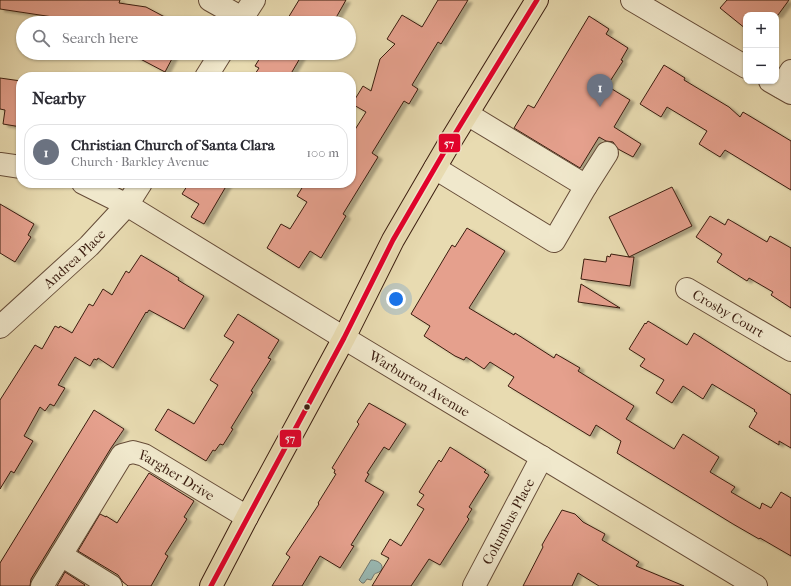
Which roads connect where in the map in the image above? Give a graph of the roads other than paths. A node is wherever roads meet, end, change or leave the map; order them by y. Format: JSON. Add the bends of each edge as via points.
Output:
{"nodes":[{"id":1,"x":210,"y":0,"type":"edge"},
{"id":2,"x":537,"y":0,"type":"edge"},
{"id":3,"x":632,"y":0,"type":"edge"},
{"id":4,"x":245,"y":14,"type":"edge"},
{"id":5,"x":217,"y":60,"type":"edge"},
{"id":6,"x":743,"y":65,"type":"edge"},
{"id":7,"x":209,"y":72,"type":"edge"},
{"id":8,"x":467,"y":114,"type":"junction"},
{"id":9,"x":607,"y":153,"type":"dead end"},
{"id":10,"x":0,"y":164,"type":"edge"},
{"id":11,"x":16,"y":166,"type":"edge"},
{"id":12,"x":435,"y":168,"type":"junction"},
{"id":13,"x":586,"y":186,"type":"junction"},
{"id":14,"x":93,"y":188,"type":"edge"},
{"id":15,"x":138,"y":188,"type":"edge"},
{"id":16,"x":127,"y":205,"type":"junction"},
{"id":17,"x":687,"y":289,"type":"dead end"},
{"id":18,"x":0,"y":327,"type":"edge"},
{"id":19,"x":344,"y":338,"type":"junction"},
{"id":20,"x":791,"y":350,"type":"edge"},
{"id":21,"x":542,"y":457,"type":"junction"},
{"id":22,"x":247,"y":517,"type":"junction"},
{"id":23,"x":61,"y":555,"type":"junction"},
{"id":24,"x":42,"y":586,"type":"edge"},
{"id":25,"x":111,"y":586,"type":"edge"},
{"id":26,"x":210,"y":586,"type":"edge"},
{"id":27,"x":474,"y":586,"type":"edge"},
{"id":28,"x":756,"y":586,"type":"edge"}],
"edges":[{"from":1,"to":4,"type":"street"},
{"from":2,"to":8,"type":"main road"},
{"from":3,"to":6,"type":"street"},
{"from":5,"to":7,"type":"street"},
{"from":8,"to":12,"type":"main road"},
{"from":8,"to":13,"type":"street"},
{"from":9,"to":13,"type":"street"},
{"from":10,"to":11,"type":"street"},
{"from":12,"to":13,"type":"street","via":[[554,241]]},
{"from":12,"to":19,"type":"main road","via":[[393,240]]},
{"from":14,"to":16,"type":"street","name":"Warburton Avenue"},
{"from":15,"to":16,"type":"street","name":"Andrea Place"},
{"from":16,"to":18,"type":"street","name":"Andrea Place","via":[[89,246]]},
{"from":16,"to":19,"type":"street","name":"Warburton Avenue"},
{"from":17,"to":20,"type":"street","name":"Crosby Court"},
{"from":19,"to":21,"type":"street","name":"Warburton Avenue"},
{"from":19,"to":22,"type":"main road"},
{"from":21,"to":27,"type":"street","name":"Columbus Place"},
{"from":21,"to":28,"type":"street","name":"Warburton Avenue"},
{"from":22,"to":23,"type":"street","name":"Fargher Drive","via":[[144,455],[133,452],[122,455]]},
{"from":22,"to":26,"type":"main road"},
{"from":23,"to":24,"type":"street","name":"Fargher Drive"},
{"from":23,"to":25,"type":"street"}]}
